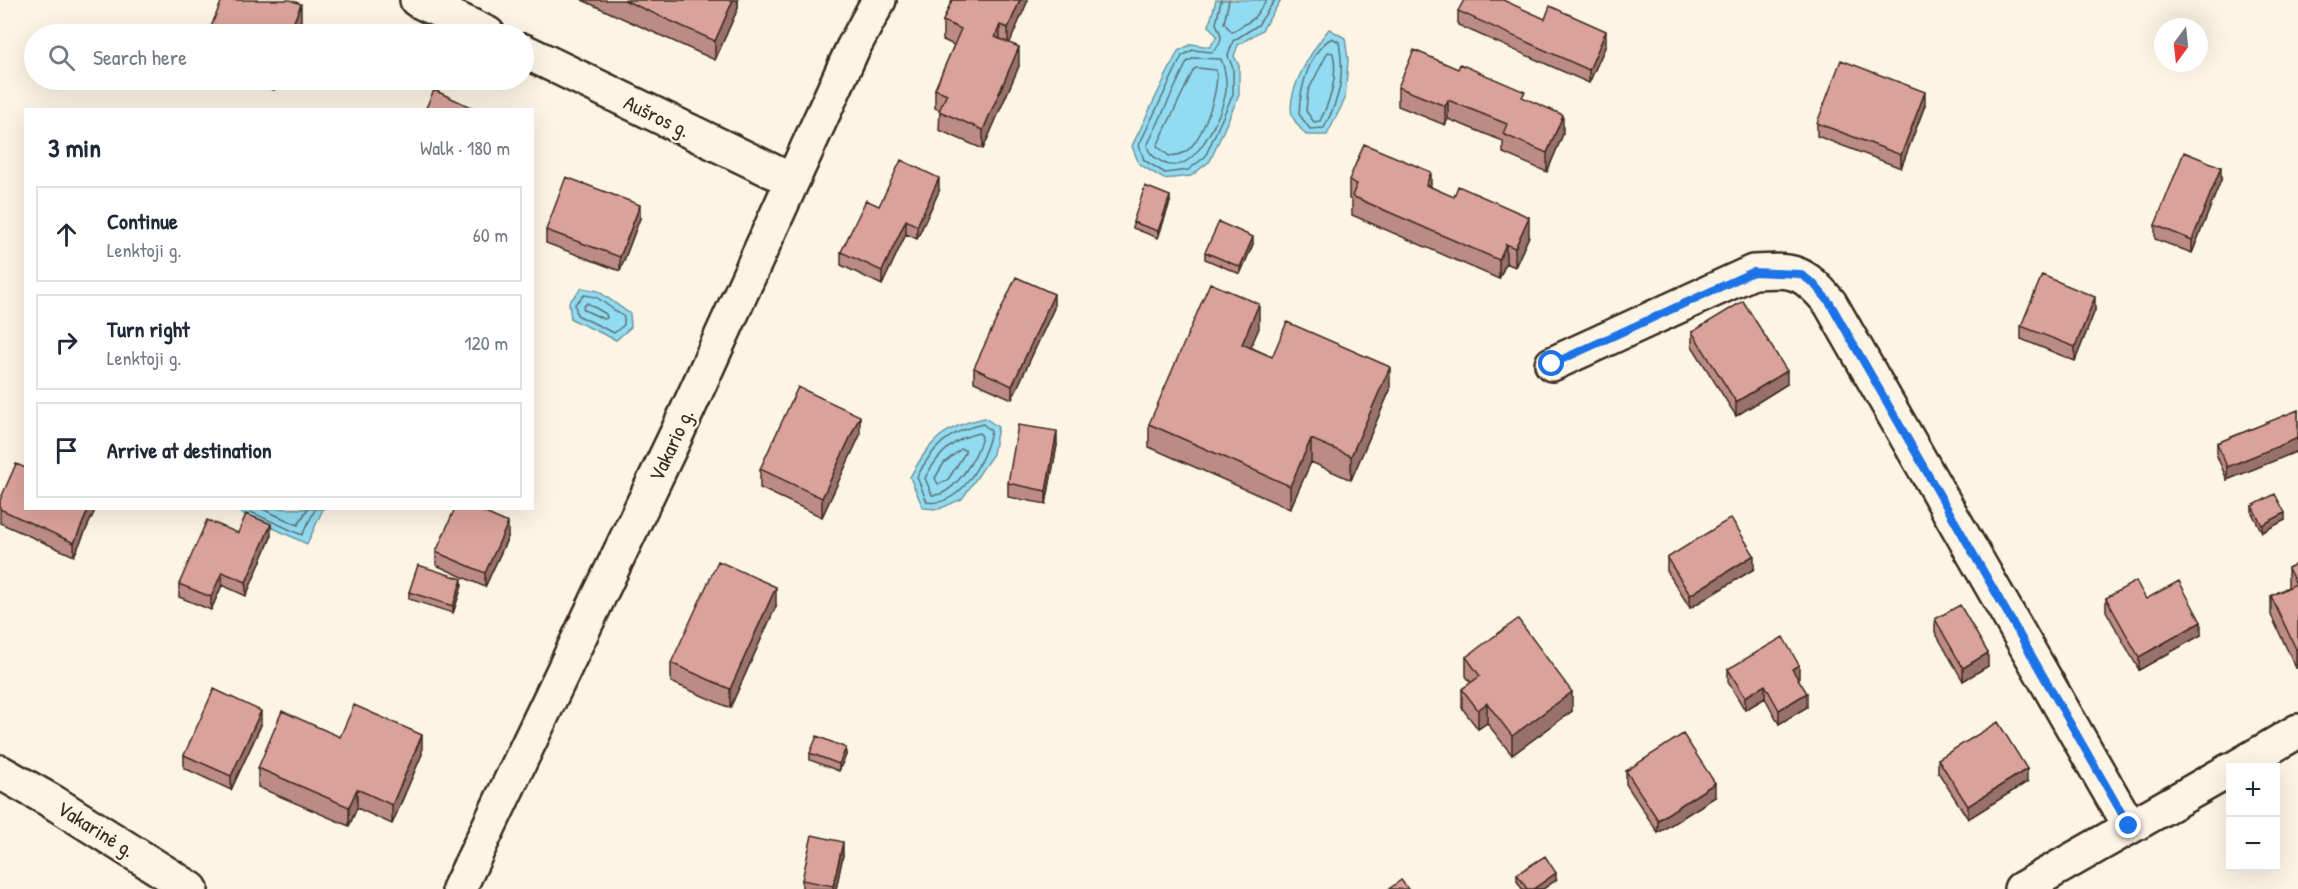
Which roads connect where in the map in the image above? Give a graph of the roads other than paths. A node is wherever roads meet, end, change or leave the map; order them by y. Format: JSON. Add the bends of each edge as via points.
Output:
{"nodes":[{"id":1,"x":417,"y":0,"type":"edge"},
{"id":2,"x":879,"y":0,"type":"edge"},
{"id":3,"x":468,"y":24,"type":"edge"},
{"id":4,"x":534,"y":56,"type":"edge"},
{"id":5,"x":791,"y":180,"type":"junction"},
{"id":6,"x":1552,"y":364,"type":"dead end"},
{"id":7,"x":2298,"y":731,"type":"edge"},
{"id":8,"x":2244,"y":763,"type":"edge"},
{"id":9,"x":0,"y":772,"type":"edge"},
{"id":10,"x":2226,"y":772,"type":"edge"},
{"id":11,"x":2129,"y":826,"type":"junction"},
{"id":12,"x":191,"y":889,"type":"edge"},
{"id":13,"x":459,"y":889,"type":"edge"},
{"id":14,"x":2021,"y":889,"type":"edge"}],
"edges":[{"from":1,"to":3,"type":"street"},
{"from":2,"to":5,"type":"street","name":"Vakario g."},
{"from":4,"to":5,"type":"street","name":"Aušros g."},
{"from":5,"to":13,"type":"street","name":"Vakario g.","via":[[678,431]]},
{"from":6,"to":11,"type":"street","via":[[1753,272],[1800,274],[1813,283],[1830,303]]},
{"from":7,"to":8,"type":"street"},
{"from":9,"to":12,"type":"street","name":"Vakarinė g."},
{"from":10,"to":11,"type":"street"},
{"from":11,"to":14,"type":"street"}]}
